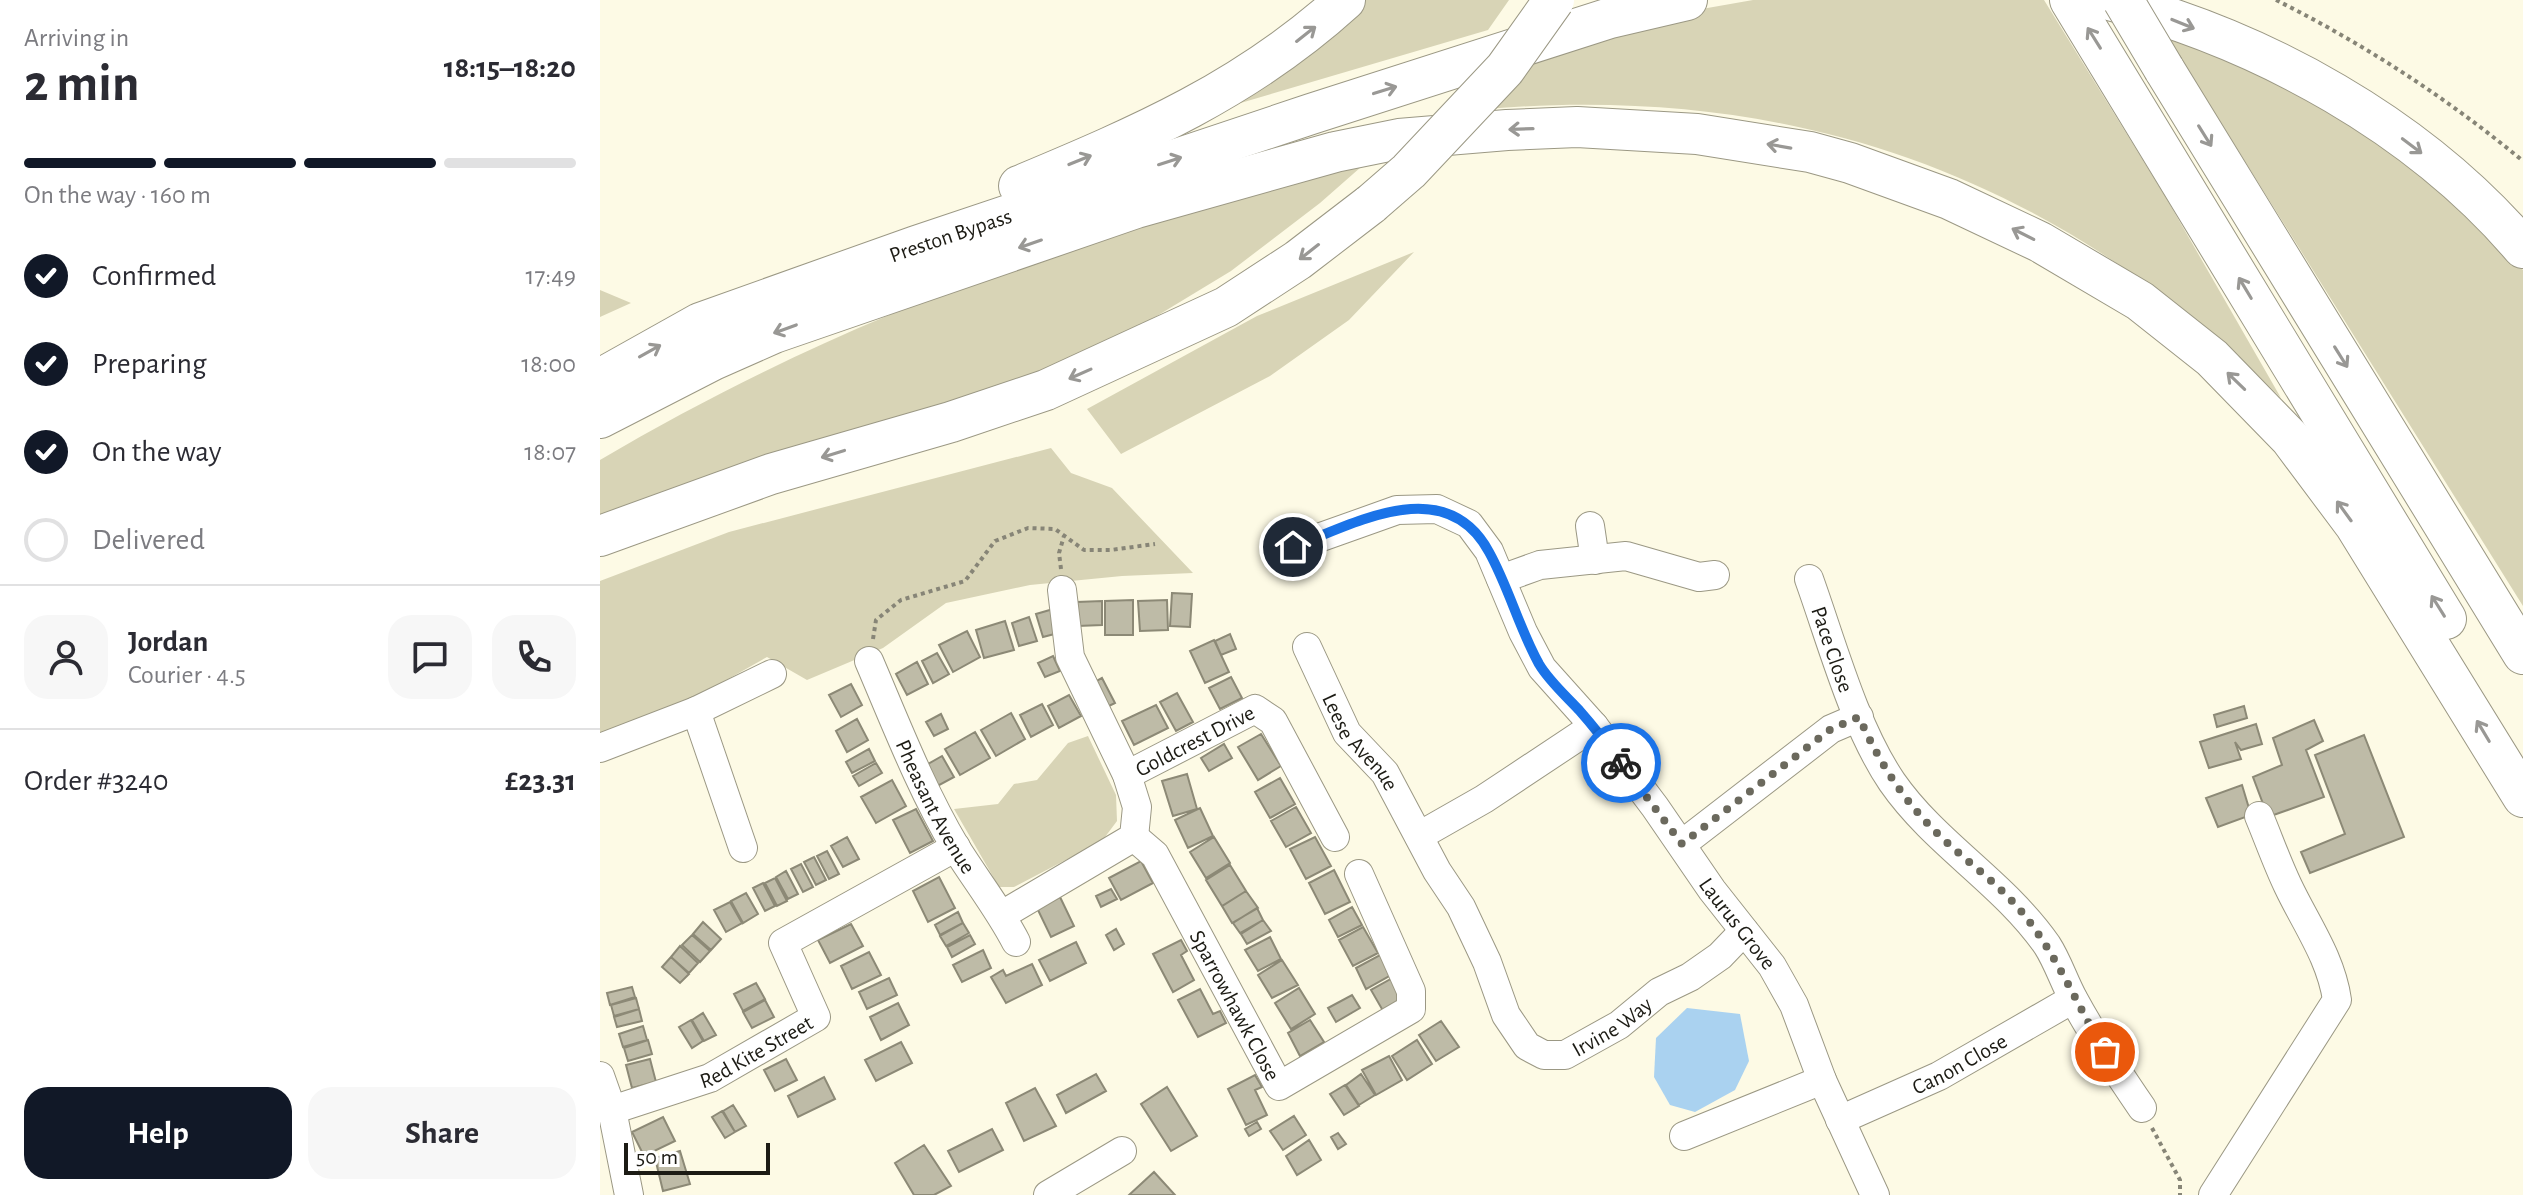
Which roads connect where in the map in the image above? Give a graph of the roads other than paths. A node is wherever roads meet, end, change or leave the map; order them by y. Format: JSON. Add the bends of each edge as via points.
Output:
{"nodes":[{"id":1,"x":1345,"y":0,"type":"edge"},
{"id":2,"x":1554,"y":0,"type":"edge"},
{"id":3,"x":1687,"y":0,"type":"edge"},
{"id":4,"x":2070,"y":0,"type":"edge"},
{"id":5,"x":2109,"y":0,"type":"edge"},
{"id":6,"x":2123,"y":0,"type":"edge"},
{"id":7,"x":1610,"y":9,"type":"edge"},
{"id":8,"x":2523,"y":248,"type":"edge"},
{"id":9,"x":700,"y":323,"type":"junction"},
{"id":10,"x":713,"y":360,"type":"junction"},
{"id":11,"x":600,"y":379,"type":"edge"},
{"id":12,"x":600,"y":418,"type":"edge"},
{"id":13,"x":600,"y":434,"type":"edge"},
{"id":14,"x":1590,"y":526,"type":"dead end"},
{"id":15,"x":600,"y":536,"type":"edge"},
{"id":16,"x":1293,"y":547,"type":"dead end"},
{"id":17,"x":1595,"y":560,"type":"junction"},
{"id":18,"x":1715,"y":575,"type":"dead end"},
{"id":19,"x":1501,"y":579,"type":"junction"},
{"id":20,"x":1809,"y":579,"type":"dead end"},
{"id":21,"x":1062,"y":590,"type":"road end"},
{"id":22,"x":1307,"y":647,"type":"dead end"},
{"id":23,"x":2523,"y":654,"type":"edge"},
{"id":24,"x":869,"y":661,"type":"road end"},
{"id":25,"x":772,"y":674,"type":"dead end"},
{"id":26,"x":696,"y":711,"type":"junction"},
{"id":27,"x":1859,"y":717,"type":"junction"},
{"id":28,"x":1594,"y":726,"type":"junction"},
{"id":29,"x":2523,"y":744,"type":"edge"},
{"id":30,"x":600,"y":748,"type":"edge"},
{"id":31,"x":1127,"y":775,"type":"junction"},
{"id":32,"x":2523,"y":797,"type":"edge"},
{"id":33,"x":2259,"y":816,"type":"dead end"},
{"id":34,"x":1419,"y":836,"type":"junction"},
{"id":35,"x":1134,"y":837,"type":"junction"},
{"id":36,"x":1335,"y":837,"type":"dead end"},
{"id":37,"x":1682,"y":844,"type":"junction"},
{"id":38,"x":956,"y":847,"type":"junction"},
{"id":39,"x":743,"y":848,"type":"dead end"},
{"id":40,"x":1359,"y":874,"type":"dead end"},
{"id":41,"x":1002,"y":915,"type":"junction"},
{"id":42,"x":1744,"y":931,"type":"junction"},
{"id":43,"x":1016,"y":942,"type":"dead end"},
{"id":44,"x":1495,"y":984,"type":"joint"},
{"id":45,"x":2073,"y":999,"type":"junction"},
{"id":46,"x":600,"y":1076,"type":"edge"},
{"id":47,"x":1822,"y":1080,"type":"junction"},
{"id":48,"x":2142,"y":1108,"type":"road end"},
{"id":49,"x":612,"y":1110,"type":"junction"},
{"id":50,"x":1840,"y":1120,"type":"junction"},
{"id":51,"x":1684,"y":1136,"type":"dead end"},
{"id":52,"x":1122,"y":1151,"type":"dead end"},
{"id":53,"x":629,"y":1195,"type":"edge"},
{"id":54,"x":1048,"y":1195,"type":"edge"},
{"id":55,"x":1875,"y":1195,"type":"edge"},
{"id":56,"x":2213,"y":1195,"type":"edge"}],
"edges":[{"from":9,"to":1,"type":"highway","one_way":true,"via":[[912,225],[1150,130],[1244,79]]},
{"from":2,"to":15,"type":"highway","one_way":true,"bridge":true,"via":[[1505,69],[1409,171],[1298,260],[1226,307],[1046,390],[771,474]]},
{"from":3,"to":7,"type":"highway","name":"Preston Bypass"},
{"from":29,"to":4,"type":"highway","one_way":true},
{"from":5,"to":8,"type":"highway","one_way":true,"via":[[2227,41],[2311,80],[2432,161]]},
{"from":6,"to":23,"type":"highway","one_way":true,"bridge":true},
{"from":9,"to":7,"type":"highway","name":"Preston Bypass","one_way":true},
{"from":11,"to":9,"type":"highway","name":"Preston Bypass","one_way":true},
{"from":10,"to":12,"type":"highway"},
{"from":10,"to":13,"type":"highway"},
{"from":32,"to":10,"type":"highway","name":"Preston Bypass","one_way":true,"via":[[2355,525],[2271,417],[2212,358],[2140,301],[2040,242],[1992,218],[1810,152],[1640,129],[1521,129],[1399,139],[1265,170],[1136,208],[774,333]]},
{"from":14,"to":17,"type":"street"},
{"from":16,"to":19,"type":"street","name":"Laurus Grove","via":[[1438,497],[1469,524]]},
{"from":17,"to":18,"type":"street","via":[[1626,556],[1699,577]]},
{"from":17,"to":19,"type":"street","via":[[1540,565]]},
{"from":19,"to":28,"type":"street","name":"Laurus Grove","via":[[1542,668]]},
{"from":20,"to":27,"type":"street","name":"Pace Close"},
{"from":21,"to":31,"type":"street","name":"Goldcrest Drive","via":[[1070,657]]},
{"from":22,"to":34,"type":"street","name":"Leese Avenue","via":[[1347,733],[1385,773]]},
{"from":24,"to":38,"type":"street","name":"Pheasant Avenue","via":[[908,754]]},
{"from":25,"to":26,"type":"street"},
{"from":26,"to":30,"type":"street"},
{"from":26,"to":39,"type":"street"},
{"from":27,"to":37,"type":"street","name":"Pace Close","via":[[1831,729]]},
{"from":27,"to":45,"type":"street","name":"Pace Close","via":[[1893,783],[1928,825],[2019,909],[2049,948]]},
{"from":28,"to":34,"type":"street"},
{"from":28,"to":37,"type":"street","name":"Laurus Grove"},
{"from":31,"to":35,"type":"street","name":"Goldcrest Drive","via":[[1137,807]]},
{"from":31,"to":36,"type":"street","name":"Goldcrest Drive","via":[[1255,709],[1273,721]]},
{"from":33,"to":56,"type":"street","via":[[2288,887],[2323,951],[2337,1000]]},
{"from":34,"to":44,"type":"street","name":"Leese Avenue","via":[[1461,907]]},
{"from":35,"to":40,"type":"street","name":"Sparrowhawk Close","via":[[1155,855],[1279,1086],[1411,1009],[1411,991]]},
{"from":35,"to":41,"type":"street"},
{"from":37,"to":42,"type":"street","name":"Laurus Grove"},
{"from":38,"to":41,"type":"street","name":"Pheasant Avenue"},
{"from":38,"to":49,"type":"street","name":"Red Kite Street","via":[[783,943],[816,1017],[710,1078]]},
{"from":41,"to":43,"type":"street","name":"Pheasant Avenue"},
{"from":42,"to":44,"type":"street","name":"Irvine Way","via":[[1690,977],[1565,1055],[1544,1055],[1527,1046],[1506,1015]]},
{"from":42,"to":47,"type":"street","name":"Laurus Grove","via":[[1794,1005]]},
{"from":45,"to":48,"type":"street"},
{"from":45,"to":50,"type":"street","name":"Canon Close","via":[[1939,1076]]},
{"from":46,"to":49,"type":"street"},
{"from":47,"to":50,"type":"street","name":"Laurus Grove"},
{"from":47,"to":51,"type":"street"},
{"from":49,"to":53,"type":"street"},
{"from":50,"to":55,"type":"street","name":"Laurus Grove"},
{"from":52,"to":54,"type":"street"}]}
